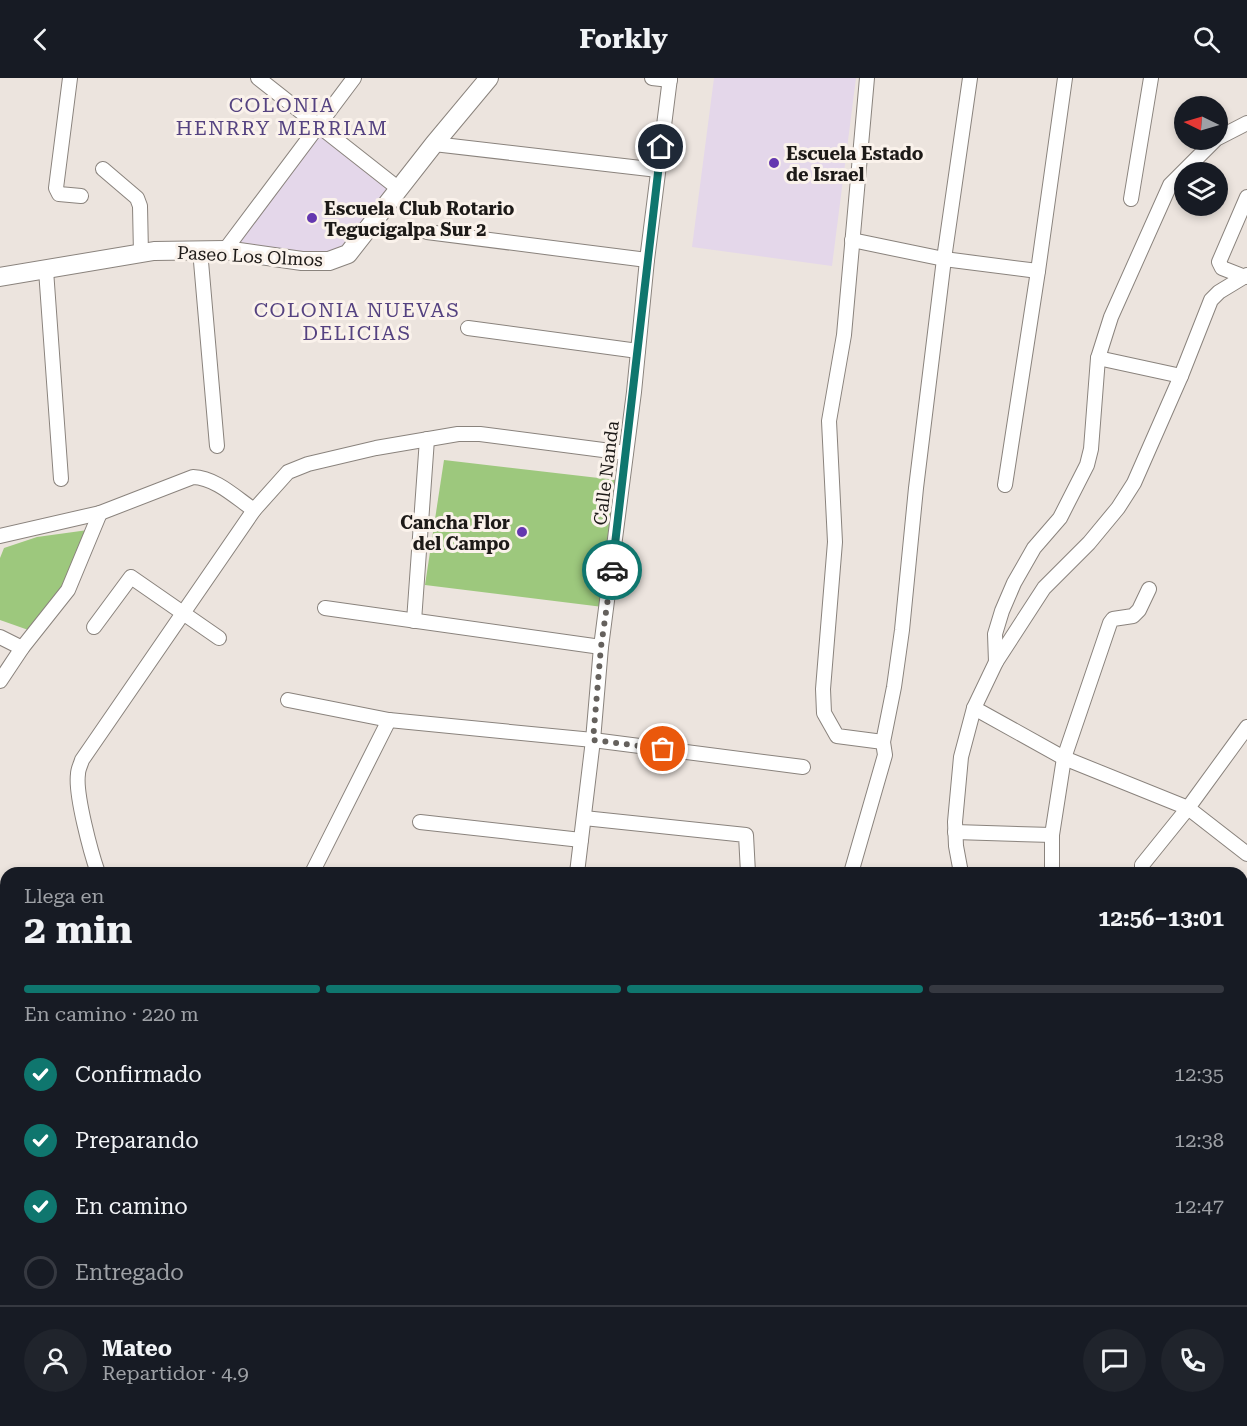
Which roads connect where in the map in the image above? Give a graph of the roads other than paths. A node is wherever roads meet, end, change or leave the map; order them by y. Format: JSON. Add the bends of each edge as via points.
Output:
{"nodes":[{"id":1,"x":70,"y":78,"type":"edge"},
{"id":2,"x":258,"y":78,"type":"edge"},
{"id":3,"x":354,"y":78,"type":"edge"},
{"id":4,"x":489,"y":78,"type":"edge"},
{"id":5,"x":652,"y":78,"type":"edge"},
{"id":6,"x":867,"y":78,"type":"edge"},
{"id":7,"x":970,"y":78,"type":"edge"},
{"id":8,"x":1065,"y":78,"type":"edge"},
{"id":9,"x":1151,"y":78,"type":"edge"},
{"id":10,"x":670,"y":79,"type":"edge"},
{"id":11,"x":1247,"y":123,"type":"edge"},
{"id":12,"x":319,"y":126,"type":"junction"},
{"id":13,"x":1228,"y":133,"type":"edge"},
{"id":14,"x":434,"y":144,"type":"junction"},
{"id":15,"x":1205,"y":150,"type":"edge"},
{"id":16,"x":103,"y":169,"type":"dead end"},
{"id":17,"x":658,"y":170,"type":"junction"},
{"id":18,"x":399,"y":189,"type":"junction"},
{"id":19,"x":81,"y":196,"type":"dead end"},
{"id":20,"x":1247,"y":197,"type":"edge"},
{"id":21,"x":1131,"y":199,"type":"dead end"},
{"id":22,"x":427,"y":232,"type":"dead end"},
{"id":23,"x":852,"y":240,"type":"junction"},
{"id":24,"x":200,"y":250,"type":"junction"},
{"id":25,"x":225,"y":250,"type":"junction"},
{"id":26,"x":141,"y":254,"type":"junction"},
{"id":27,"x":944,"y":259,"type":"junction"},
{"id":28,"x":647,"y":260,"type":"junction"},
{"id":29,"x":46,"y":270,"type":"junction"},
{"id":30,"x":1038,"y":271,"type":"junction"},
{"id":31,"x":1246,"y":276,"type":"edge"},
{"id":32,"x":0,"y":277,"type":"edge"},
{"id":33,"x":468,"y":328,"type":"dead end"},
{"id":34,"x":638,"y":351,"type":"junction"},
{"id":35,"x":1098,"y":358,"type":"junction"},
{"id":36,"x":1181,"y":376,"type":"junction"},
{"id":37,"x":427,"y":439,"type":"junction"},
{"id":38,"x":217,"y":446,"type":"dead end"},
{"id":39,"x":626,"y":453,"type":"junction"},
{"id":40,"x":61,"y":479,"type":"dead end"},
{"id":41,"x":1005,"y":485,"type":"dead end"},
{"id":42,"x":254,"y":510,"type":"junction"},
{"id":43,"x":100,"y":513,"type":"junction"},
{"id":44,"x":0,"y":536,"type":"edge"},
{"id":45,"x":1149,"y":589,"type":"dead end"},
{"id":46,"x":325,"y":608,"type":"dead end"},
{"id":47,"x":184,"y":612,"type":"junction"},
{"id":48,"x":414,"y":621,"type":"junction"},
{"id":49,"x":94,"y":627,"type":"dead end"},
{"id":50,"x":0,"y":637,"type":"edge"},
{"id":51,"x":219,"y":638,"type":"dead end"},
{"id":52,"x":601,"y":647,"type":"junction"},
{"id":53,"x":22,"y":648,"type":"junction"},
{"id":54,"x":996,"y":662,"type":"junction"},
{"id":55,"x":0,"y":681,"type":"edge"},
{"id":56,"x":288,"y":700,"type":"dead end"},
{"id":57,"x":974,"y":708,"type":"junction"},
{"id":58,"x":389,"y":720,"type":"junction"},
{"id":59,"x":1247,"y":727,"type":"edge"},
{"id":60,"x":593,"y":740,"type":"junction"},
{"id":61,"x":883,"y":742,"type":"junction"},
{"id":62,"x":1064,"y":758,"type":"junction"},
{"id":63,"x":803,"y":767,"type":"dead end"},
{"id":64,"x":1188,"y":808,"type":"junction"},
{"id":65,"x":584,"y":818,"type":"junction"},
{"id":66,"x":420,"y":822,"type":"dead end"},
{"id":67,"x":955,"y":832,"type":"junction"},
{"id":68,"x":1052,"y":834,"type":"junction"},
{"id":69,"x":581,"y":840,"type":"junction"},
{"id":70,"x":1247,"y":854,"type":"edge"},
{"id":71,"x":96,"y":867,"type":"edge"},
{"id":72,"x":315,"y":867,"type":"edge"},
{"id":73,"x":578,"y":867,"type":"edge"},
{"id":74,"x":748,"y":867,"type":"edge"},
{"id":75,"x":852,"y":867,"type":"edge"},
{"id":76,"x":960,"y":867,"type":"edge"},
{"id":77,"x":1052,"y":867,"type":"edge"},
{"id":78,"x":1142,"y":867,"type":"edge"}],
"edges":[{"from":1,"to":19,"type":"street","via":[[56,188],[59,194]]},
{"from":2,"to":12,"type":"street"},
{"from":3,"to":12,"type":"street"},
{"from":4,"to":14,"type":"street","name":"Paseo Los Olmos"},
{"from":5,"to":10,"type":"street"},
{"from":6,"to":23,"type":"street"},
{"from":7,"to":27,"type":"street"},
{"from":8,"to":30,"type":"street"},
{"from":9,"to":21,"type":"street"},
{"from":10,"to":17,"type":"street","name":"Calle Nanda"},
{"from":11,"to":13,"type":"street"},
{"from":12,"to":18,"type":"street"},
{"from":12,"to":25,"type":"street"},
{"from":14,"to":17,"type":"street"},
{"from":14,"to":18,"type":"street","name":"Paseo Los Olmos"},
{"from":15,"to":35,"type":"street","via":[[1170,185],[1110,317]]},
{"from":16,"to":26,"type":"street","via":[[137,198]]},
{"from":17,"to":28,"type":"street","name":"Calle Nanda"},
{"from":18,"to":25,"type":"street","name":"Paseo Los Olmos","via":[[348,254],[329,261]]},
{"from":20,"to":31,"type":"street","via":[[1219,262],[1222,268]]},
{"from":22,"to":28,"type":"street"},
{"from":23,"to":27,"type":"street"},
{"from":23,"to":61,"type":"street","via":[[844,335],[830,421],[835,519],[824,713],[837,736]]},
{"from":24,"to":25,"type":"street","name":"Paseo Los Olmos"},
{"from":24,"to":26,"type":"street","name":"Paseo Los Olmos"},
{"from":24,"to":38,"type":"street"},
{"from":26,"to":29,"type":"street","name":"Paseo Los Olmos"},
{"from":27,"to":30,"type":"street"},
{"from":27,"to":61,"type":"street","via":[[902,630]]},
{"from":28,"to":34,"type":"street","name":"Calle Nanda"},
{"from":29,"to":32,"type":"street","name":"Paseo Los Olmos"},
{"from":29,"to":40,"type":"street"},
{"from":30,"to":41,"type":"street"},
{"from":31,"to":36,"type":"street","via":[[1211,300]]},
{"from":33,"to":34,"type":"street"},
{"from":34,"to":39,"type":"street","name":"Calle Nanda"},
{"from":35,"to":36,"type":"street"},
{"from":35,"to":54,"type":"street","via":[[1087,465],[1060,518],[1034,548],[1014,583],[995,634]]},
{"from":36,"to":54,"type":"street","via":[[1134,483],[1118,508],[1044,588]]},
{"from":37,"to":39,"type":"street","via":[[480,434]]},
{"from":37,"to":42,"type":"street","via":[[376,447],[288,472]]},
{"from":37,"to":48,"type":"street"},
{"from":39,"to":52,"type":"street","name":"Calle Nanda"},
{"from":42,"to":43,"type":"street","via":[[212,481],[193,477]]},
{"from":42,"to":47,"type":"street"},
{"from":43,"to":44,"type":"street"},
{"from":43,"to":53,"type":"street","via":[[68,590]]},
{"from":45,"to":62,"type":"street","via":[[1133,616],[1110,623]]},
{"from":46,"to":48,"type":"street"},
{"from":47,"to":49,"type":"street","via":[[131,577]]},
{"from":47,"to":51,"type":"street"},
{"from":47,"to":71,"type":"street","via":[[82,760],[78,788]]},
{"from":48,"to":52,"type":"street"},
{"from":50,"to":53,"type":"street"},
{"from":52,"to":60,"type":"street","name":"Calle Nanda"},
{"from":53,"to":55,"type":"street"},
{"from":54,"to":57,"type":"street"},
{"from":56,"to":58,"type":"street"},
{"from":57,"to":62,"type":"street"},
{"from":57,"to":67,"type":"street","via":[[961,757]]},
{"from":58,"to":60,"type":"street"},
{"from":58,"to":72,"type":"street"},
{"from":59,"to":64,"type":"street"},
{"from":60,"to":63,"type":"street"},
{"from":60,"to":65,"type":"street","name":"Calle Nanda"},
{"from":61,"to":75,"type":"street","via":[[885,755]]},
{"from":62,"to":64,"type":"street"},
{"from":62,"to":68,"type":"street"},
{"from":64,"to":70,"type":"street"},
{"from":64,"to":78,"type":"street"},
{"from":65,"to":69,"type":"street","name":"Calle Nanda"},
{"from":65,"to":74,"type":"street","via":[[746,835]]},
{"from":66,"to":69,"type":"street"},
{"from":67,"to":68,"type":"street"},
{"from":67,"to":76,"type":"street"},
{"from":68,"to":77,"type":"street"},
{"from":69,"to":73,"type":"street","name":"Calle Nanda"}]}
